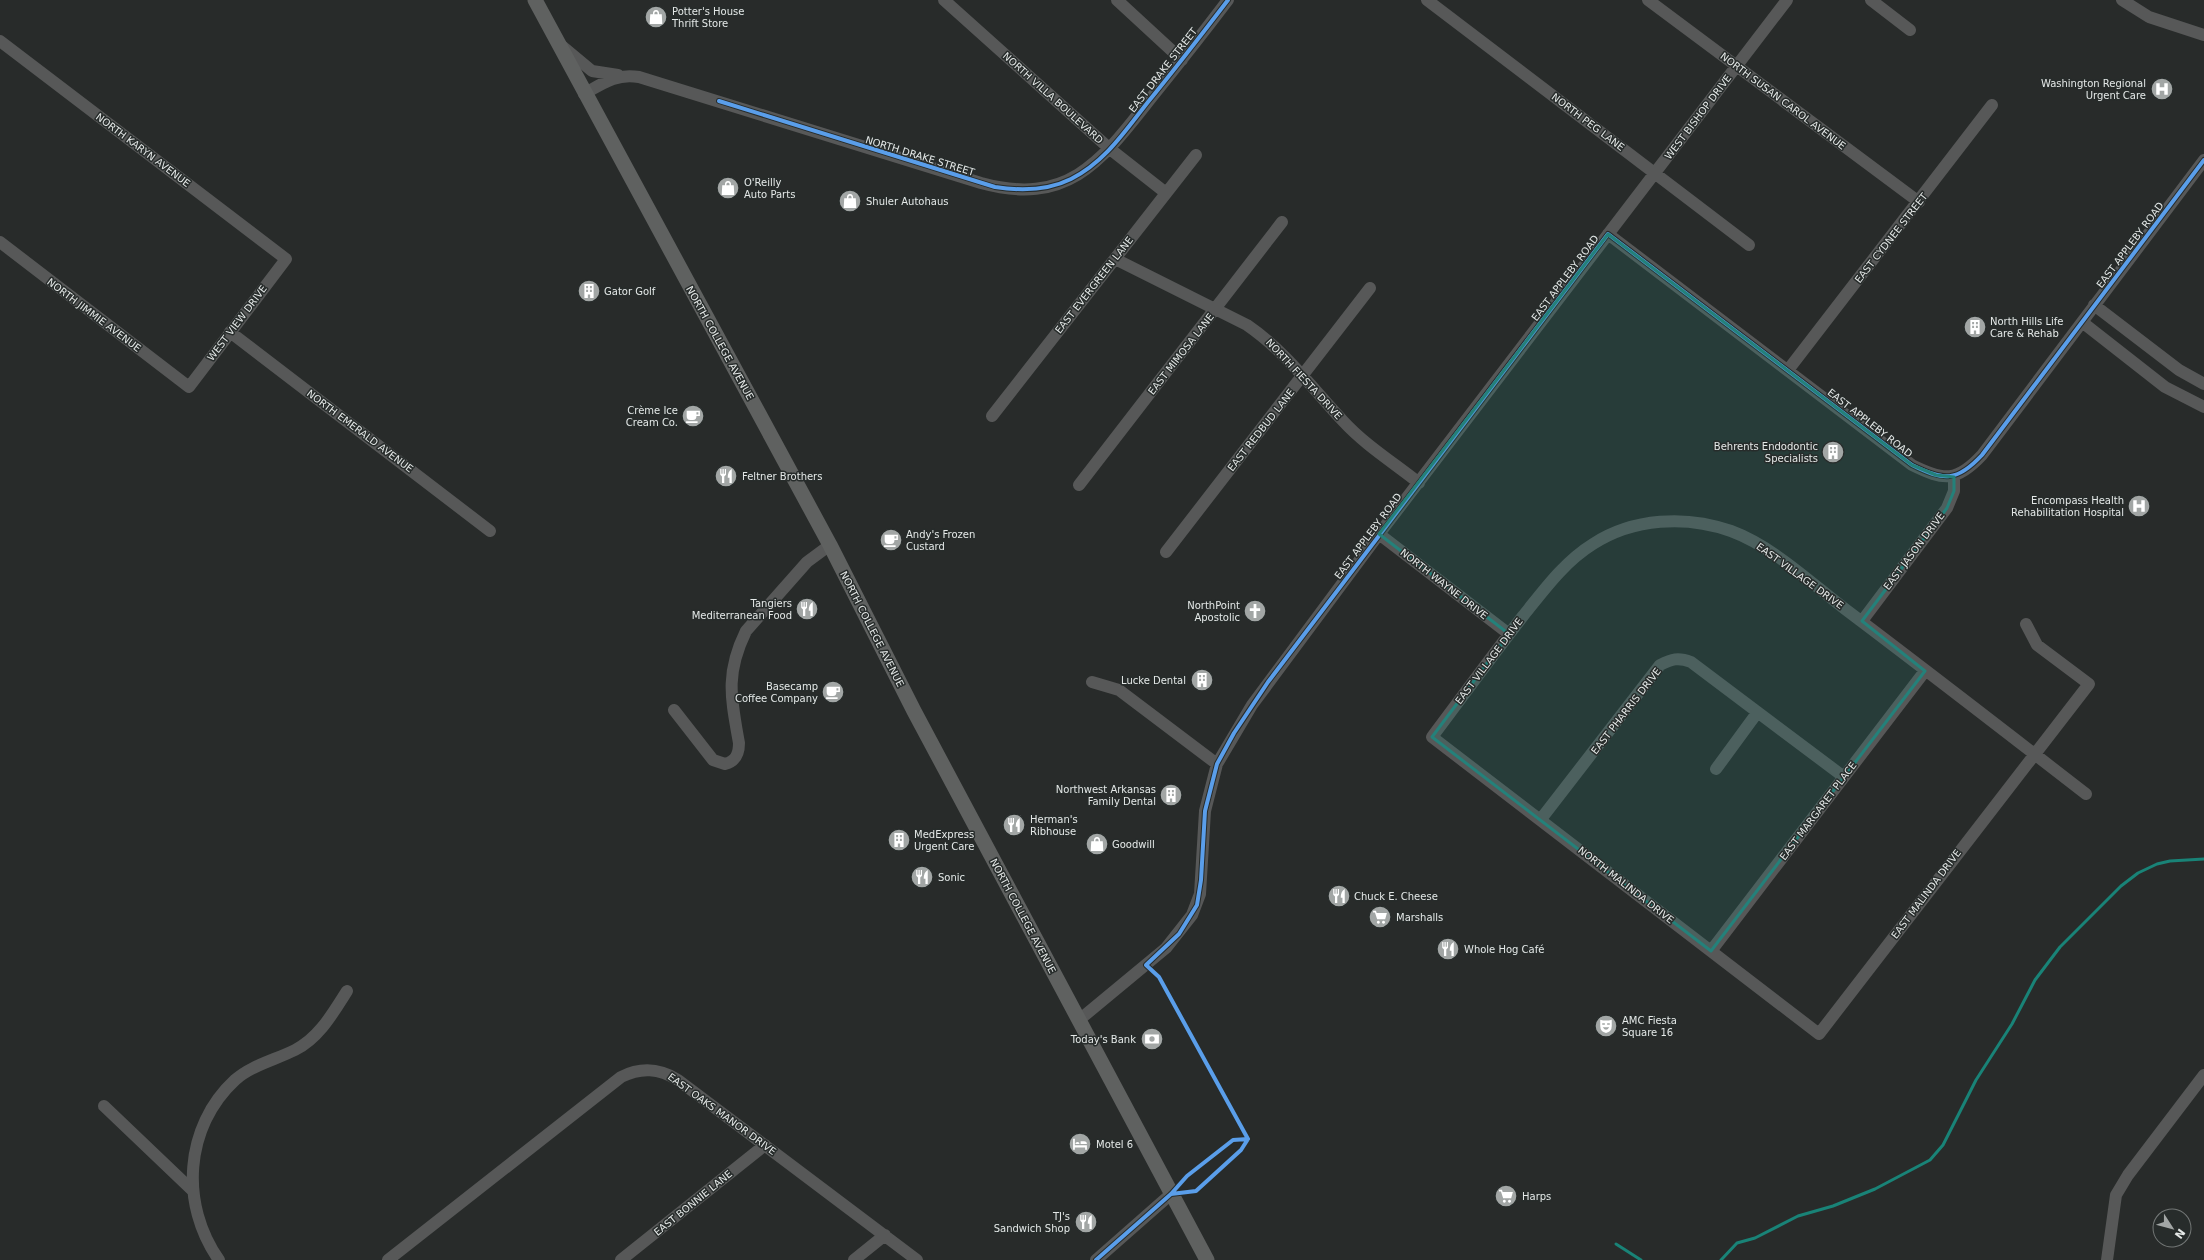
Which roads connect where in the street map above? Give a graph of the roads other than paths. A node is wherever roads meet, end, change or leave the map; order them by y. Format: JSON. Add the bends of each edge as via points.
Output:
{"nodes":[{"id":1,"x":535,"y":0,"type":"edge"},
{"id":2,"x":944,"y":0,"type":"edge"},
{"id":3,"x":1117,"y":0,"type":"edge"},
{"id":4,"x":1228,"y":0,"type":"edge"},
{"id":5,"x":1427,"y":0,"type":"edge"},
{"id":6,"x":1648,"y":0,"type":"edge"},
{"id":7,"x":1787,"y":0,"type":"edge"},
{"id":8,"x":1871,"y":0,"type":"edge"},
{"id":9,"x":2122,"y":0,"type":"edge"},
{"id":10,"x":1910,"y":30,"type":"dead end"},
{"id":11,"x":2204,"y":35,"type":"edge"},
{"id":12,"x":0,"y":41,"type":"edge"},
{"id":13,"x":557,"y":41,"type":"junction"},
{"id":14,"x":1182,"y":60,"type":"junction"},
{"id":15,"x":1737,"y":66,"type":"junction"},
{"id":16,"x":621,"y":75,"type":"junction"},
{"id":17,"x":584,"y":94,"type":"junction"},
{"id":18,"x":1992,"y":105,"type":"dead end"},
{"id":19,"x":1110,"y":149,"type":"junction"},
{"id":20,"x":1196,"y":154,"type":"dead end"},
{"id":21,"x":2204,"y":160,"type":"edge"},
{"id":22,"x":1655,"y":173,"type":"junction"},
{"id":23,"x":1166,"y":193,"type":"junction"},
{"id":24,"x":1919,"y":202,"type":"junction"},
{"id":25,"x":1282,"y":222,"type":"dead end"},
{"id":26,"x":1608,"y":234,"type":"junction"},
{"id":27,"x":0,"y":242,"type":"edge"},
{"id":28,"x":1750,"y":245,"type":"dead end"},
{"id":29,"x":286,"y":259,"type":"joint"},
{"id":30,"x":1114,"y":259,"type":"junction"},
{"id":31,"x":1370,"y":288,"type":"dead end"},
{"id":32,"x":2094,"y":305,"type":"junction"},
{"id":33,"x":1215,"y":309,"type":"junction"},
{"id":34,"x":2082,"y":322,"type":"junction"},
{"id":35,"x":230,"y":332,"type":"junction"},
{"id":36,"x":1788,"y":370,"type":"junction"},
{"id":37,"x":1302,"y":376,"type":"junction"},
{"id":38,"x":2204,"y":384,"type":"edge"},
{"id":39,"x":189,"y":387,"type":"joint"},
{"id":40,"x":2204,"y":407,"type":"edge"},
{"id":41,"x":992,"y":416,"type":"dead end"},
{"id":42,"x":1954,"y":477,"type":"junction"},
{"id":43,"x":1419,"y":483,"type":"junction"},
{"id":44,"x":1079,"y":485,"type":"dead end"},
{"id":45,"x":490,"y":531,"type":"dead end"},
{"id":46,"x":1379,"y":534,"type":"junction"},
{"id":47,"x":830,"y":545,"type":"junction"},
{"id":48,"x":1166,"y":552,"type":"dead end"},
{"id":49,"x":1862,"y":621,"type":"junction"},
{"id":50,"x":2026,"y":624,"type":"dead end"},
{"id":51,"x":1509,"y":634,"type":"junction"},
{"id":52,"x":1925,"y":671,"type":"junction"},
{"id":53,"x":1092,"y":682,"type":"dead end"},
{"id":54,"x":674,"y":710,"type":"dead end"},
{"id":55,"x":1757,"y":713,"type":"junction"},
{"id":56,"x":1432,"y":737,"type":"joint"},
{"id":57,"x":2033,"y":753,"type":"junction"},
{"id":58,"x":1217,"y":764,"type":"junction"},
{"id":59,"x":1716,"y":769,"type":"dead end"},
{"id":60,"x":1844,"y":777,"type":"junction"},
{"id":61,"x":2086,"y":794,"type":"dead end"},
{"id":62,"x":1541,"y":819,"type":"junction"},
{"id":63,"x":1711,"y":951,"type":"junction"},
{"id":64,"x":347,"y":991,"type":"dead end"},
{"id":65,"x":1079,"y":1020,"type":"junction"},
{"id":66,"x":1819,"y":1034,"type":"joint"},
{"id":67,"x":2204,"y":1076,"type":"edge"},
{"id":68,"x":104,"y":1106,"type":"dead end"},
{"id":69,"x":765,"y":1145,"type":"junction"},
{"id":70,"x":192,"y":1190,"type":"junction"},
{"id":71,"x":1171,"y":1194,"type":"junction"},
{"id":72,"x":885,"y":1236,"type":"junction"},
{"id":73,"x":220,"y":1260,"type":"edge"},
{"id":74,"x":388,"y":1260,"type":"edge"},
{"id":75,"x":621,"y":1260,"type":"edge"},
{"id":76,"x":854,"y":1260,"type":"edge"},
{"id":77,"x":917,"y":1260,"type":"edge"},
{"id":78,"x":1096,"y":1260,"type":"edge"},
{"id":79,"x":1207,"y":1260,"type":"edge"},
{"id":80,"x":2108,"y":1260,"type":"edge"}],
"edges":[{"from":1,"to":13,"type":"main road","name":"NORTH COLLEGE AVENUE"},
{"from":2,"to":19,"type":"street","name":"NORTH VILLA BOULEVARD"},
{"from":3,"to":14,"type":"street"},
{"from":4,"to":14,"type":"street","name":"EAST DRAKE STREET"},
{"from":5,"to":22,"type":"street","name":"NORTH PEG LANE"},
{"from":6,"to":15,"type":"street","name":"NORTH SUSAN CAROL AVENUE"},
{"from":7,"to":15,"type":"street","name":"WEST BISHOP DRIVE"},
{"from":8,"to":10,"type":"street"},
{"from":9,"to":11,"type":"street","via":[[2149,17]]},
{"from":12,"to":29,"type":"street","name":"NORTH KARYN AVENUE"},
{"from":13,"to":16,"type":"street","via":[[592,71]]},
{"from":13,"to":17,"type":"main road","name":"NORTH COLLEGE AVENUE"},
{"from":14,"to":19,"type":"street","name":"EAST DRAKE STREET"},
{"from":15,"to":22,"type":"street","name":"WEST BISHOP DRIVE"},
{"from":15,"to":24,"type":"street","name":"NORTH SUSAN CAROL AVENUE"},
{"from":16,"to":17,"type":"street","name":"NORTH DRAKE STREET"},
{"from":16,"to":19,"type":"street","name":"NORTH DRAKE STREET","via":[[639,76],[980,183],[1008,189],[1032,190],[1058,184],[1082,172]]},
{"from":17,"to":47,"type":"main road","name":"NORTH COLLEGE AVENUE"},
{"from":18,"to":24,"type":"street","name":"EAST CYDNEE STREET"},
{"from":19,"to":23,"type":"street","name":"NORTH VILLA BOULEVARD"},
{"from":20,"to":23,"type":"street","name":"EAST EVERGREEN LANE"},
{"from":21,"to":32,"type":"street","name":"EAST APPLEBY ROAD"},
{"from":22,"to":26,"type":"street","name":"WEST BISHOP DRIVE"},
{"from":22,"to":28,"type":"street","name":"NORTH PEG LANE"},
{"from":23,"to":30,"type":"street","name":"EAST EVERGREEN LANE"},
{"from":24,"to":36,"type":"street","name":"EAST CYDNEE STREET"},
{"from":25,"to":33,"type":"street","name":"EAST MIMOSA LANE"},
{"from":26,"to":36,"type":"street","name":"EAST APPLEBY ROAD"},
{"from":26,"to":43,"type":"street","name":"EAST APPLEBY ROAD"},
{"from":27,"to":39,"type":"street","name":"NORTH JIMMIE AVENUE"},
{"from":29,"to":35,"type":"street","name":"WEST VIEW DRIVE"},
{"from":30,"to":33,"type":"street","name":"NORTH FIESTA DRIVE"},
{"from":30,"to":41,"type":"street","name":"EAST EVERGREEN LANE"},
{"from":31,"to":37,"type":"street","name":"EAST REDBUD LANE"},
{"from":32,"to":34,"type":"street","name":"EAST APPLEBY ROAD"},
{"from":32,"to":38,"type":"street","via":[[2179,370]]},
{"from":33,"to":37,"type":"street","name":"NORTH FIESTA DRIVE","via":[[1247,325],[1271,342]]},
{"from":33,"to":44,"type":"street","name":"EAST MIMOSA LANE"},
{"from":34,"to":40,"type":"street","via":[[2165,387]]},
{"from":34,"to":42,"type":"street","name":"EAST APPLEBY ROAD","via":[[1982,454],[1964,472]]},
{"from":35,"to":39,"type":"street","name":"WEST VIEW DRIVE"},
{"from":35,"to":45,"type":"street","name":"NORTH EMERALD AVENUE"},
{"from":36,"to":42,"type":"street","name":"EAST APPLEBY ROAD","via":[[1912,464],[1936,475]]},
{"from":37,"to":43,"type":"street","name":"NORTH FIESTA DRIVE","via":[[1353,431]]},
{"from":37,"to":48,"type":"street","name":"EAST REDBUD LANE"},
{"from":42,"to":49,"type":"street","name":"EAST JASON DRIVE","via":[[1954,491],[1947,508]]},
{"from":43,"to":46,"type":"street","name":"EAST APPLEBY ROAD"},
{"from":46,"to":51,"type":"street","name":"NORTH WAYNE DRIVE"},
{"from":46,"to":58,"type":"street","name":"EAST APPLEBY ROAD","via":[[1252,705]]},
{"from":47,"to":54,"type":"street","via":[[807,562],[746,631],[740,644],[730,694],[740,743],[736,758],[725,764],[713,760]]},
{"from":47,"to":65,"type":"main road","name":"NORTH COLLEGE AVENUE","via":[[914,711]]},
{"from":49,"to":51,"type":"street","name":"EAST VILLAGE DRIVE","via":[[1772,553],[1745,537],[1708,525],[1667,521],[1626,528],[1581,552],[1554,577]]},
{"from":49,"to":52,"type":"street","name":"EAST VILLAGE DRIVE"},
{"from":50,"to":57,"type":"street","name":"EAST MALINDA DRIVE","via":[[2037,645],[2089,684]]},
{"from":51,"to":56,"type":"street","name":"EAST VILLAGE DRIVE"},
{"from":52,"to":57,"type":"street","name":"EAST VILLAGE DRIVE"},
{"from":52,"to":60,"type":"street","name":"EAST MARGARET PLACE"},
{"from":53,"to":58,"type":"street","via":[[1119,690]]},
{"from":55,"to":59,"type":"street"},
{"from":55,"to":60,"type":"street","name":"EAST PHARRIS DRIVE"},
{"from":55,"to":62,"type":"street","name":"EAST PHARRIS DRIVE","via":[[1691,662],[1672,658],[1660,665]]},
{"from":56,"to":62,"type":"street","name":"NORTH MALINDA DRIVE"},
{"from":57,"to":61,"type":"street","name":"EAST VILLAGE DRIVE"},
{"from":57,"to":66,"type":"street","name":"EAST MALINDA DRIVE"},
{"from":58,"to":65,"type":"street","name":"EAST APPLEBY ROAD","via":[[1205,811],[1200,894],[1192,915],[1166,948]]},
{"from":60,"to":63,"type":"street","name":"EAST MARGARET PLACE"},
{"from":62,"to":63,"type":"street","name":"NORTH MALINDA DRIVE"},
{"from":63,"to":66,"type":"street","name":"NORTH MALINDA DRIVE"},
{"from":64,"to":70,"type":"street","via":[[325,1025],[312,1038],[296,1050],[256,1066],[236,1079],[221,1096],[210,1112],[196,1148]]},
{"from":65,"to":71,"type":"main road","name":"NORTH COLLEGE AVENUE"},
{"from":67,"to":80,"type":"street","via":[[2116,1194]]},
{"from":68,"to":70,"type":"street"},
{"from":69,"to":72,"type":"street","name":"EAST OAKS MANOR DRIVE"},
{"from":69,"to":74,"type":"street","name":"EAST OAKS MANOR DRIVE","via":[[671,1076],[652,1069],[630,1072],[620,1077]]},
{"from":69,"to":75,"type":"street","name":"EAST BONNIE LANE"},
{"from":70,"to":73,"type":"street","via":[[206,1238]]},
{"from":71,"to":78,"type":"street"},
{"from":71,"to":79,"type":"main road","name":"NORTH COLLEGE AVENUE"},
{"from":72,"to":76,"type":"street"},
{"from":72,"to":77,"type":"street","name":"EAST OAKS MANOR DRIVE"}]}
